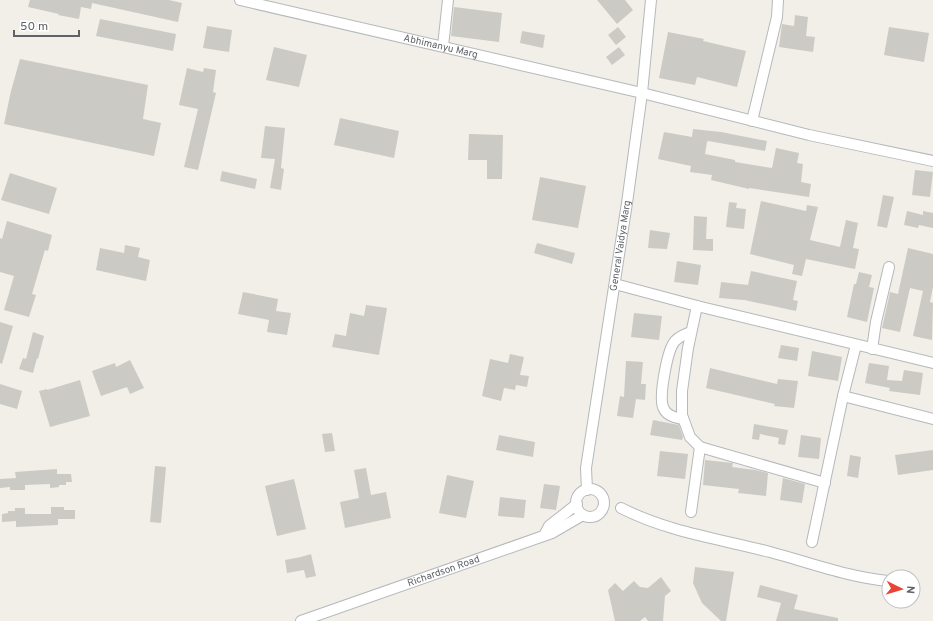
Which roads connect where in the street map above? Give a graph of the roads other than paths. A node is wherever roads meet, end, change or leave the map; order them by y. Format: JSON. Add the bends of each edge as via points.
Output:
{"nodes":[{"id":1,"x":240,"y":0,"type":"edge"},
{"id":2,"x":448,"y":0,"type":"edge"},
{"id":3,"x":652,"y":0,"type":"edge"},
{"id":4,"x":778,"y":0,"type":"edge"},
{"id":5,"x":443,"y":46,"type":"junction"},
{"id":6,"x":642,"y":93,"type":"junction"},
{"id":7,"x":752,"y":121,"type":"junction"},
{"id":8,"x":933,"y":161,"type":"edge"},
{"id":9,"x":889,"y":267,"type":"dead end"},
{"id":10,"x":615,"y":284,"type":"junction"},
{"id":11,"x":697,"y":306,"type":"junction"},
{"id":12,"x":691,"y":332,"type":"junction"},
{"id":13,"x":856,"y":345,"type":"junction"},
{"id":14,"x":872,"y":349,"type":"junction"},
{"id":15,"x":933,"y":363,"type":"edge"},
{"id":16,"x":843,"y":396,"type":"junction"},
{"id":17,"x":683,"y":419,"type":"junction"},
{"id":18,"x":933,"y":419,"type":"edge"},
{"id":19,"x":700,"y":447,"type":"junction"},
{"id":20,"x":825,"y":483,"type":"junction"},
{"id":21,"x":587,"y":490,"type":"junction"},
{"id":22,"x":577,"y":504,"type":"junction"},
{"id":23,"x":621,"y":508,"type":"dead end"},
{"id":24,"x":690,"y":512,"type":"dead end"},
{"id":25,"x":583,"y":515,"type":"junction"},
{"id":26,"x":545,"y":534,"type":"junction"},
{"id":27,"x":812,"y":542,"type":"dead end"},
{"id":28,"x":881,"y":579,"type":"edge"},
{"id":29,"x":301,"y":621,"type":"edge"}],
"edges":[{"from":1,"to":5,"type":"street","name":"Abhimanyu Marg"},
{"from":2,"to":5,"type":"street"},
{"from":3,"to":6,"type":"street","name":"General Vaidya Marg"},
{"from":4,"to":7,"type":"street","via":[[777,17]]},
{"from":5,"to":6,"type":"street","name":"Abhimanyu Marg"},
{"from":6,"to":7,"type":"street","name":"Abhimanyu Marg"},
{"from":6,"to":10,"type":"street","name":"General Vaidya Marg"},
{"from":7,"to":8,"type":"street","name":"Abhimanyu Marg"},
{"from":9,"to":14,"type":"street","via":[[877,315]]},
{"from":10,"to":11,"type":"street"},
{"from":10,"to":21,"type":"street","name":"General Vaidya Marg","via":[[586,468]]},
{"from":11,"to":12,"type":"street"},
{"from":11,"to":13,"type":"street"},
{"from":12,"to":17,"type":"street","via":[[682,391]]},
{"from":12,"to":17,"type":"street","via":[[681,336],[669,352],[662,396],[666,412],[670,416]]},
{"from":13,"to":14,"type":"street"},
{"from":13,"to":16,"type":"street"},
{"from":14,"to":15,"type":"street"},
{"from":16,"to":18,"type":"street"},
{"from":16,"to":20,"type":"street"},
{"from":17,"to":19,"type":"street","via":[[690,437]]},
{"from":19,"to":20,"type":"street"},
{"from":19,"to":24,"type":"street"},
{"from":20,"to":27,"type":"street"},
{"from":21,"to":22,"type":"street","via":[[580,494]]},
{"from":21,"to":25,"type":"street","via":[[595,490],[601,495],[604,506],[597,515]]},
{"from":22,"to":25,"type":"street","via":[[579,512]]},
{"from":22,"to":26,"type":"street","via":[[549,526]]},
{"from":23,"to":28,"type":"street","via":[[664,527]]},
{"from":25,"to":26,"type":"street","name":"Richardson Road","via":[[563,528]]},
{"from":26,"to":29,"type":"street","name":"Richardson Road"}]}
